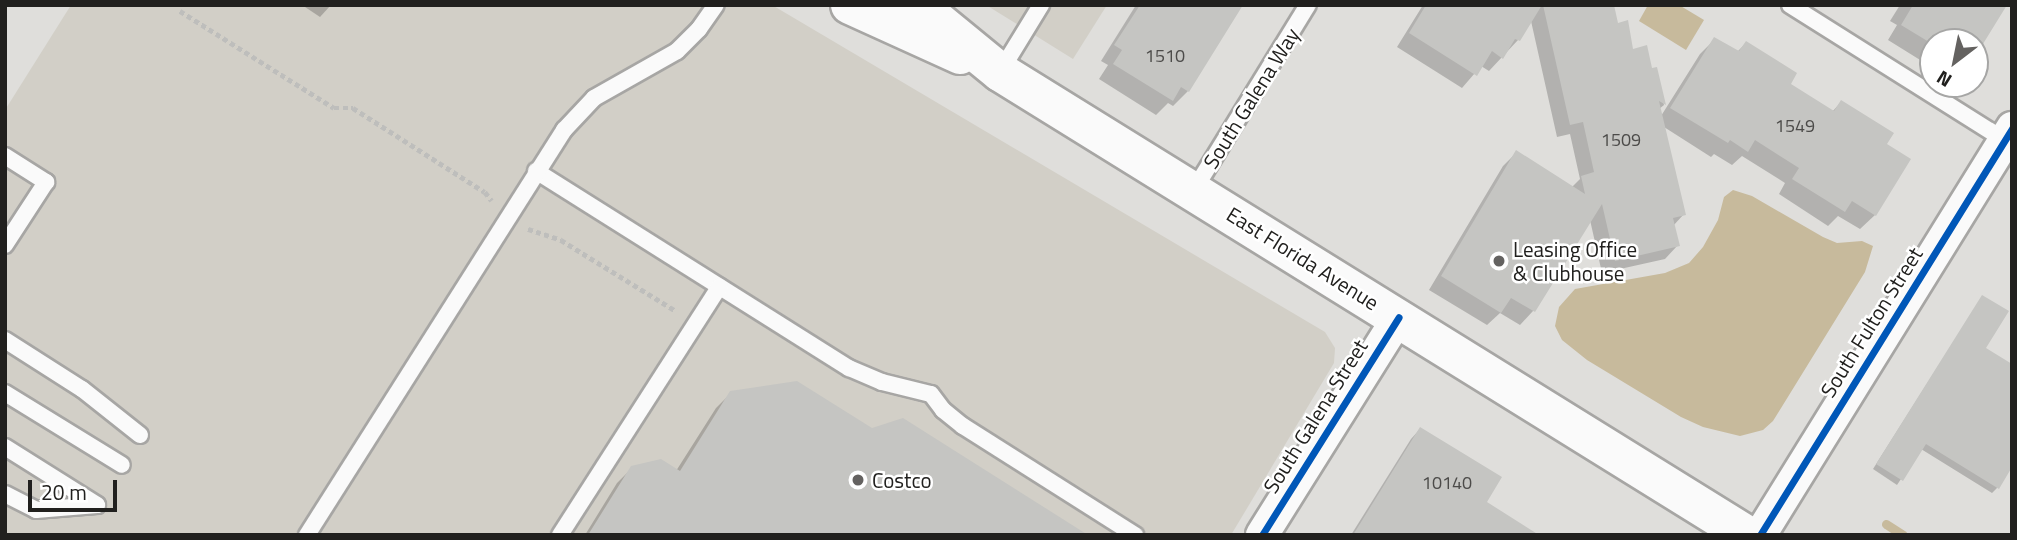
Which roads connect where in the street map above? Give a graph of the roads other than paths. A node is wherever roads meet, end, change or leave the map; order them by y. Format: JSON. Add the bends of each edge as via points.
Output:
{"nodes":[{"id":1,"x":716,"y":5,"type":"edge"},
{"id":2,"x":850,"y":5,"type":"edge"},
{"id":3,"x":918,"y":5,"type":"edge"},
{"id":4,"x":1041,"y":5,"type":"edge"},
{"id":5,"x":1308,"y":5,"type":"edge"},
{"id":6,"x":1790,"y":5,"type":"edge"},
{"id":7,"x":1000,"y":72,"type":"junction"},
{"id":8,"x":2008,"y":134,"type":"edge"},
{"id":9,"x":5,"y":156,"type":"edge"},
{"id":10,"x":536,"y":171,"type":"junction"},
{"id":11,"x":1194,"y":190,"type":"junction"},
{"id":12,"x":5,"y":245,"type":"edge"},
{"id":13,"x":719,"y":287,"type":"junction"},
{"id":14,"x":1399,"y":317,"type":"junction"},
{"id":15,"x":5,"y":340,"type":"edge"},
{"id":16,"x":5,"y":393,"type":"edge"},
{"id":17,"x":140,"y":435,"type":"dead end"},
{"id":18,"x":5,"y":447,"type":"edge"},
{"id":19,"x":122,"y":465,"type":"dead end"},
{"id":20,"x":5,"y":494,"type":"edge"},
{"id":21,"x":307,"y":535,"type":"edge"},
{"id":22,"x":560,"y":535,"type":"edge"},
{"id":23,"x":1135,"y":535,"type":"edge"},
{"id":24,"x":1262,"y":535,"type":"edge"},
{"id":25,"x":1746,"y":535,"type":"edge"},
{"id":26,"x":1760,"y":535,"type":"edge"}],
"edges":[{"from":1,"to":10,"type":"lane","via":[[677,51],[598,95],[580,111]]},
{"from":2,"to":7,"type":"main road","name":"East Florida Avenue"},
{"from":3,"to":7,"type":"main road","name":"East Florida Avenue"},
{"from":4,"to":7,"type":"lane"},
{"from":5,"to":11,"type":"lane","name":"South Galena Way"},
{"from":6,"to":8,"type":"lane"},
{"from":7,"to":11,"type":"main road","name":"East Florida Avenue"},
{"from":8,"to":26,"type":"street","name":"South Fulton Street"},
{"from":9,"to":12,"type":"lane","via":[[46,182]]},
{"from":10,"to":13,"type":"lane"},
{"from":10,"to":21,"type":"lane"},
{"from":11,"to":14,"type":"main road","name":"East Florida Avenue"},
{"from":13,"to":22,"type":"lane"},
{"from":13,"to":23,"type":"lane","via":[[861,374],[932,394],[963,426]]},
{"from":14,"to":24,"type":"street","name":"South Galena Street"},
{"from":14,"to":25,"type":"main road","name":"East Florida Avenue"},
{"from":15,"to":17,"type":"lane","via":[[82,389]]},
{"from":16,"to":19,"type":"lane"},
{"from":18,"to":20,"type":"lane","via":[[97,505],[36,510]]}]}
